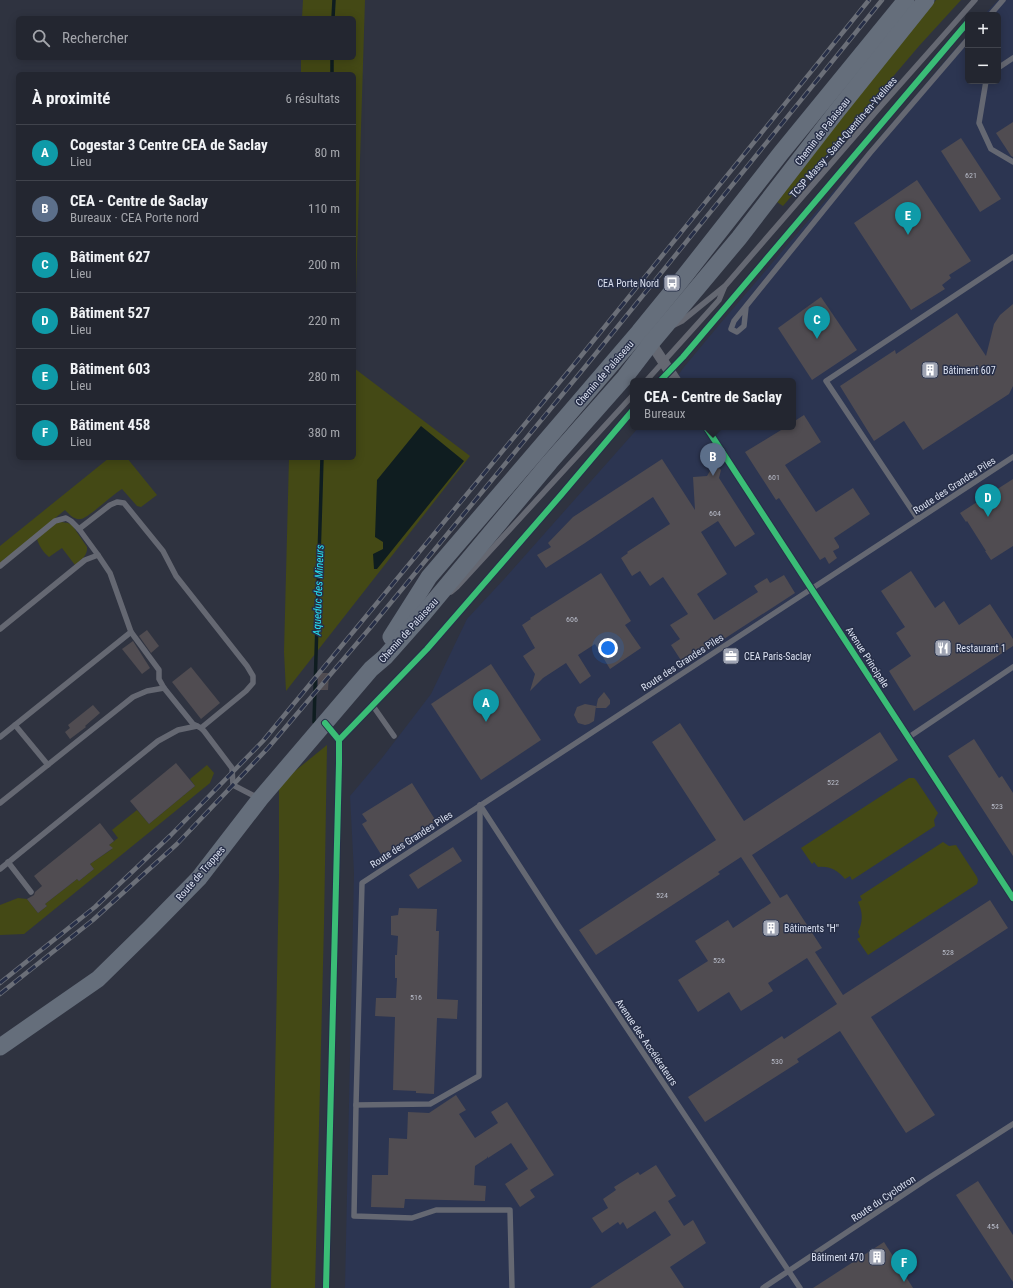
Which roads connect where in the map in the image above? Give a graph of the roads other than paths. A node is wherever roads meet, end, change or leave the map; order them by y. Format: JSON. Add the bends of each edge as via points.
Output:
{"nodes":[{"id":1,"x":906,"y":0,"type":"edge"},
{"id":2,"x":926,"y":0,"type":"edge"},
{"id":3,"x":975,"y":0,"type":"edge"},
{"id":4,"x":1004,"y":0,"type":"edge"},
{"id":5,"x":993,"y":12,"type":"edge"},
{"id":6,"x":965,"y":42,"type":"edge"},
{"id":7,"x":1013,"y":58,"type":"edge"},
{"id":8,"x":1001,"y":66,"type":"edge"},
{"id":9,"x":986,"y":84,"type":"edge"},
{"id":10,"x":1013,"y":162,"type":"edge"},
{"id":11,"x":1013,"y":257,"type":"edge"},
{"id":12,"x":725,"y":286,"type":"junction"},
{"id":13,"x":746,"y":306,"type":"dead end"},
{"id":14,"x":665,"y":327,"type":"junction"},
{"id":15,"x":645,"y":337,"type":"junction"},
{"id":16,"x":663,"y":361,"type":"junction"},
{"id":17,"x":649,"y":378,"type":"edge"},
{"id":18,"x":674,"y":378,"type":"edge"},
{"id":19,"x":630,"y":398,"type":"edge"},
{"id":20,"x":708,"y":430,"type":"edge"},
{"id":21,"x":1013,"y":457,"type":"edge"},
{"id":22,"x":918,"y":519,"type":"junction"},
{"id":23,"x":79,"y":529,"type":"junction"},
{"id":24,"x":98,"y":556,"type":"junction"},
{"id":25,"x":0,"y":566,"type":"edge"},
{"id":26,"x":812,"y":589,"type":"junction"},
{"id":27,"x":429,"y":607,"type":"junction"},
{"id":28,"x":0,"y":629,"type":"edge"},
{"id":29,"x":130,"y":632,"type":"junction"},
{"id":30,"x":1013,"y":667,"type":"edge"},
{"id":31,"x":371,"y":670,"type":"junction"},
{"id":32,"x":164,"y":688,"type":"junction"},
{"id":33,"x":373,"y":706,"type":"dead end"},
{"id":34,"x":15,"y":725,"type":"junction"},
{"id":35,"x":199,"y":727,"type":"junction"},
{"id":36,"x":394,"y":736,"type":"dead end"},
{"id":37,"x":0,"y":737,"type":"edge"},
{"id":38,"x":909,"y":737,"type":"junction"},
{"id":39,"x":48,"y":765,"type":"junction"},
{"id":40,"x":260,"y":799,"type":"junction"},
{"id":41,"x":0,"y":803,"type":"edge"},
{"id":42,"x":480,"y":805,"type":"junction"},
{"id":43,"x":8,"y":862,"type":"junction"},
{"id":44,"x":0,"y":869,"type":"edge"},
{"id":45,"x":31,"y":892,"type":"dead end"},
{"id":46,"x":1013,"y":898,"type":"edge"},
{"id":47,"x":0,"y":1046,"type":"edge"},
{"id":48,"x":356,"y":1105,"type":"junction"},
{"id":49,"x":1013,"y":1124,"type":"edge"},
{"id":50,"x":789,"y":1271,"type":"junction"},
{"id":51,"x":512,"y":1288,"type":"edge"},
{"id":52,"x":764,"y":1288,"type":"edge"},
{"id":53,"x":800,"y":1288,"type":"edge"}],
"edges":[{"from":1,"to":15,"type":"main road","name":"Chemin de Palaiseau","via":[[679,283]]},
{"from":2,"to":14,"type":"main road","name":"Chemin de Palaiseau","via":[[739,238]]},
{"from":3,"to":12,"type":"lane","name":"TCSP Massy - Saint-Quentin-en-Yvelines"},
{"from":4,"to":5,"type":"lane"},
{"from":6,"to":13,"type":"lane","via":[[870,153]]},
{"from":7,"to":8,"type":"lane"},
{"from":9,"to":10,"type":"lane","via":[[979,123],[991,149]]},
{"from":11,"to":22,"type":"lane","via":[[826,381]]},
{"from":12,"to":14,"type":"lane","via":[[682,321]]},
{"from":12,"to":16,"type":"lane","via":[[719,300]]},
{"from":14,"to":15,"type":"main road","name":"Chemin de Palaiseau"},
{"from":15,"to":16,"type":"street"},
{"from":15,"to":27,"type":"main road","name":"Chemin de Palaiseau","via":[[625,377]]},
{"from":15,"to":31,"type":"main road","name":"Chemin de Palaiseau","via":[[429,577]]},
{"from":16,"to":17,"type":"lane"},
{"from":16,"to":18,"type":"street"},
{"from":19,"to":27,"type":"lane","via":[[457,587]]},
{"from":20,"to":26,"type":"lane","name":"Avenue Principale"},
{"from":21,"to":22,"type":"lane","name":"Route des Grandes Piles"},
{"from":22,"to":26,"type":"lane","name":"Route des Grandes Piles"},
{"from":23,"to":24,"type":"lane"},
{"from":23,"to":25,"type":"lane","via":[[66,518],[55,521]]},
{"from":23,"to":35,"type":"lane","via":[[110,505],[124,503],[163,551],[176,576],[247,666],[253,676],[253,683]]},
{"from":24,"to":28,"type":"lane","via":[[85,560]]},
{"from":24,"to":29,"type":"lane","via":[[110,573]]},
{"from":26,"to":38,"type":"lane","name":"Avenue Principale"},
{"from":26,"to":42,"type":"lane","name":"Route des Grandes Piles"},
{"from":27,"to":31,"type":"main road","name":"Chemin de Palaiseau"},
{"from":29,"to":32,"type":"lane","via":[[159,670],[159,680]]},
{"from":29,"to":34,"type":"lane"},
{"from":30,"to":38,"type":"lane"},
{"from":31,"to":40,"type":"main road","name":"Route de Trappes"},
{"from":32,"to":35,"type":"lane","via":[[193,724]]},
{"from":32,"to":39,"type":"lane","via":[[133,697]]},
{"from":33,"to":36,"type":"lane"},
{"from":34,"to":37,"type":"lane"},
{"from":34,"to":39,"type":"lane"},
{"from":35,"to":40,"type":"lane","via":[[232,768],[234,785]]},
{"from":35,"to":43,"type":"lane","via":[[178,730],[158,741]]},
{"from":38,"to":46,"type":"lane","name":"Avenue Principale"},
{"from":39,"to":41,"type":"lane"},
{"from":40,"to":47,"type":"main road","name":"Route de Trappes","via":[[199,878],[98,979]]},
{"from":42,"to":48,"type":"lane","name":"Route des Grandes Piles","via":[[362,883]]},
{"from":42,"to":48,"type":"lane","via":[[479,1076],[430,1104]]},
{"from":42,"to":50,"type":"lane","name":"Avenue des Accélérateurs"},
{"from":43,"to":44,"type":"lane"},
{"from":43,"to":45,"type":"lane"},
{"from":48,"to":51,"type":"lane","via":[[354,1216],[412,1218],[436,1210],[510,1210]]},
{"from":49,"to":50,"type":"lane","name":"Route du Cyclotron"},
{"from":50,"to":52,"type":"lane","name":"Route du Cyclotron"},
{"from":50,"to":53,"type":"lane","name":"Avenue des Accélérateurs"}]}
